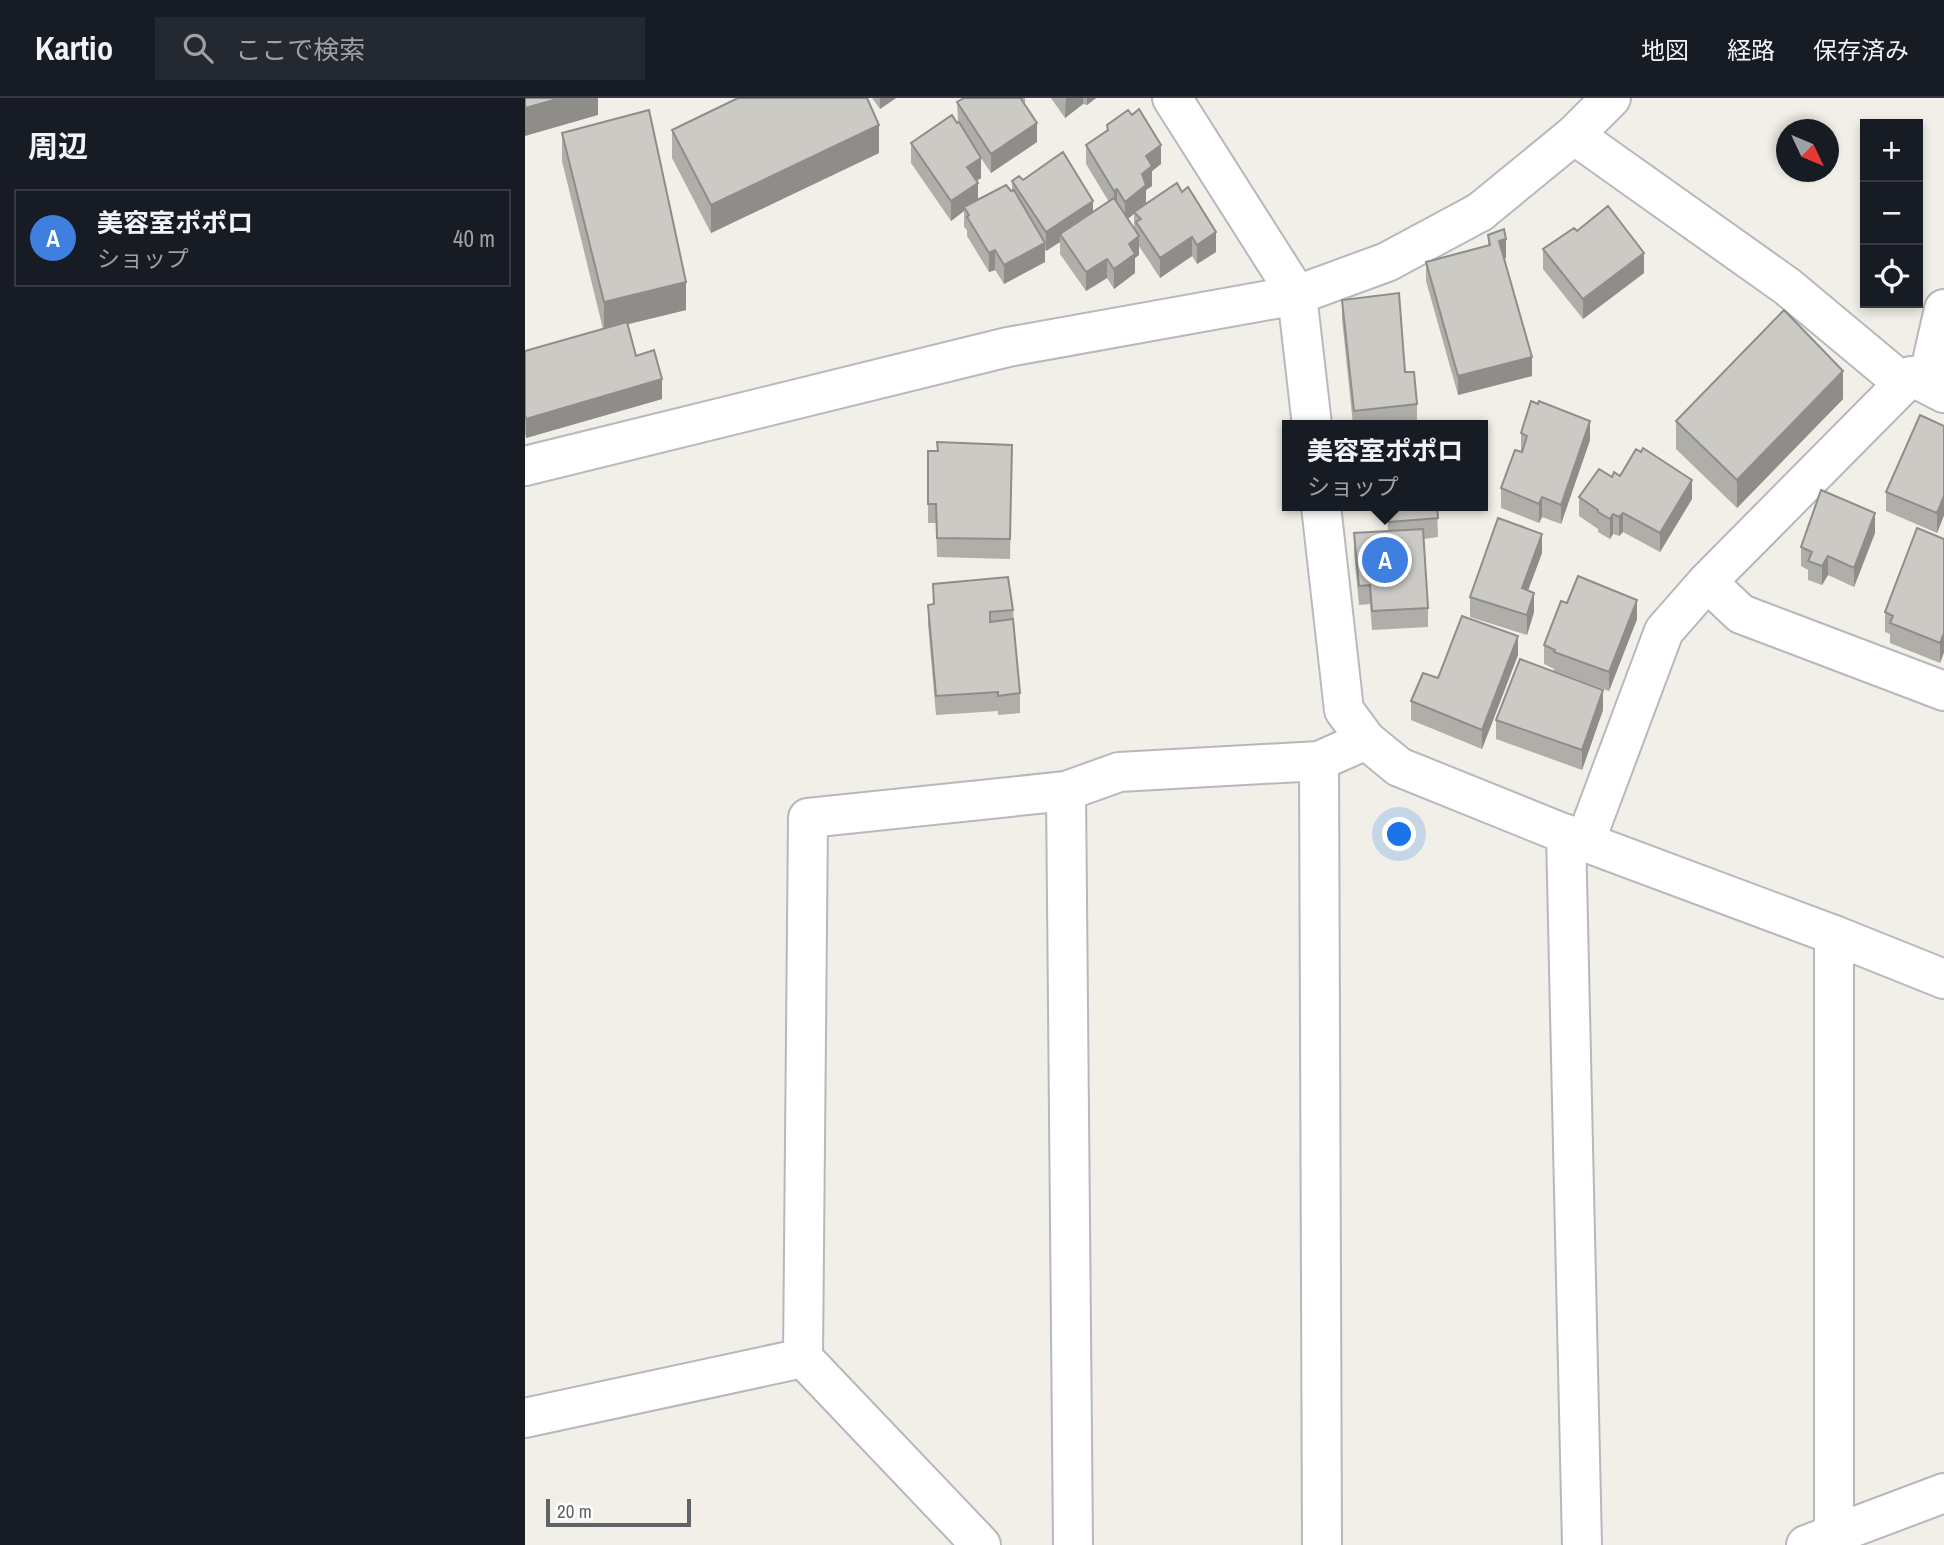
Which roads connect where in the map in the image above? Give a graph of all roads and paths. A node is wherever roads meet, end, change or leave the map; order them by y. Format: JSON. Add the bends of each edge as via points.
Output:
{"nodes":[{"id":1,"x":1172,"y":98,"type":"edge"},
{"id":2,"x":1611,"y":98,"type":"edge"},
{"id":3,"x":1574,"y":135,"type":"junction"},
{"id":4,"x":1297,"y":295,"type":"junction"},
{"id":5,"x":1944,"y":309,"type":"edge"},
{"id":6,"x":1925,"y":387,"type":"edge"},
{"id":7,"x":1310,"y":420,"type":"edge"},
{"id":8,"x":525,"y":466,"type":"edge"},
{"id":9,"x":1322,"y":511,"type":"edge"},
{"id":10,"x":1707,"y":582,"type":"junction"},
{"id":11,"x":1944,"y":691,"type":"edge"},
{"id":12,"x":1366,"y":740,"type":"junction"},
{"id":13,"x":1319,"y":761,"type":"junction"},
{"id":14,"x":1066,"y":791,"type":"junction"},
{"id":15,"x":1576,"y":838,"type":"junction"},
{"id":16,"x":1834,"y":935,"type":"junction"},
{"id":17,"x":1944,"y":979,"type":"edge"},
{"id":18,"x":803,"y":1358,"type":"junction"},
{"id":19,"x":525,"y":1418,"type":"edge"},
{"id":20,"x":1944,"y":1493,"type":"edge"},
{"id":21,"x":1820,"y":1539,"type":"edge"},
{"id":22,"x":981,"y":1545,"type":"edge"},
{"id":23,"x":1073,"y":1545,"type":"edge"},
{"id":24,"x":1322,"y":1545,"type":"edge"},
{"id":25,"x":1582,"y":1545,"type":"edge"}],
"edges":[{"from":1,"to":4,"type":"street"},
{"from":2,"to":3,"type":"street"},
{"from":3,"to":4,"type":"street","via":[[1480,212],[1387,262]]},
{"from":3,"to":6,"type":"street"},
{"from":4,"to":7,"type":"street"},
{"from":4,"to":8,"type":"street","via":[[1008,347]]},
{"from":5,"to":6,"type":"street"},
{"from":6,"to":10,"type":"street"},
{"from":9,"to":12,"type":"street","via":[[1344,710]]},
{"from":10,"to":11,"type":"street","via":[[1741,614]]},
{"from":10,"to":15,"type":"street","via":[[1664,631]]},
{"from":12,"to":13,"type":"street"},
{"from":12,"to":15,"type":"street","via":[[1399,767]]},
{"from":13,"to":14,"type":"street","via":[[1119,772]]},
{"from":13,"to":24,"type":"street"},
{"from":14,"to":18,"type":"street","via":[[808,818]]},
{"from":14,"to":23,"type":"street"},
{"from":15,"to":16,"type":"street"},
{"from":15,"to":25,"type":"street"},
{"from":16,"to":17,"type":"street"},
{"from":16,"to":21,"type":"street"},
{"from":18,"to":19,"type":"street"},
{"from":18,"to":22,"type":"street"},
{"from":20,"to":21,"type":"street"}]}
